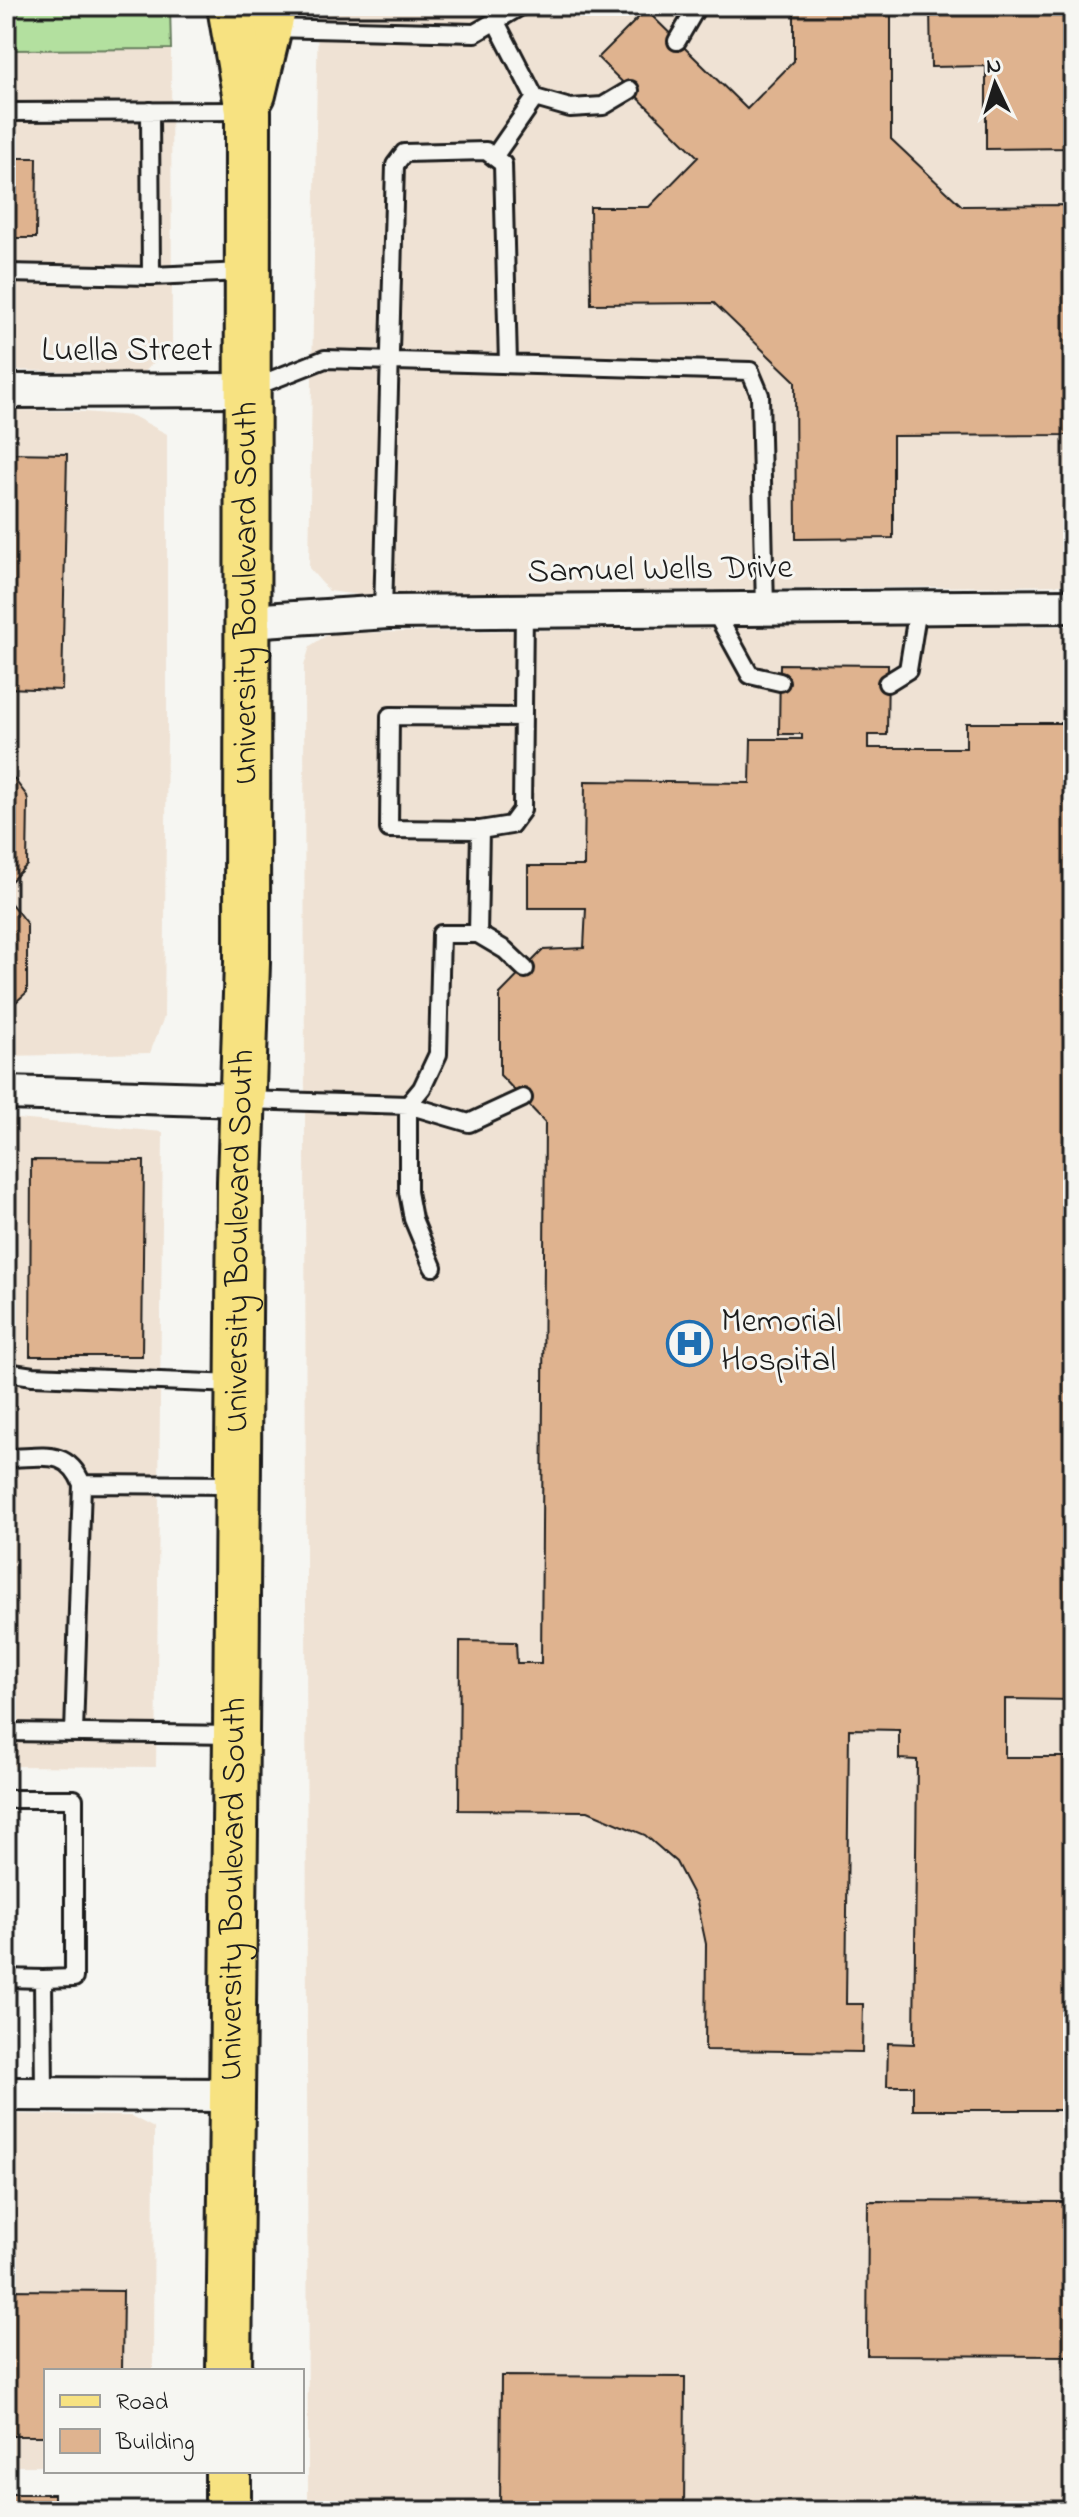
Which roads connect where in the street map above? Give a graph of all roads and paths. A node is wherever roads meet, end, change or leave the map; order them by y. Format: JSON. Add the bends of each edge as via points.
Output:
{"nodes":[{"id":1,"x":521,"y":6,"type":"edge"},
{"id":2,"x":695,"y":6,"type":"edge"},
{"id":3,"x":251,"y":20,"type":"edge"},
{"id":4,"x":496,"y":22,"type":"junction"},
{"id":5,"x":677,"y":41,"type":"dead end"},
{"id":6,"x":630,"y":90,"type":"dead end"},
{"id":7,"x":535,"y":98,"type":"junction"},
{"id":8,"x":150,"y":111,"type":"junction"},
{"id":9,"x":248,"y":111,"type":"junction"},
{"id":10,"x":6,"y":112,"type":"edge"},
{"id":11,"x":494,"y":157,"type":"junction"},
{"id":12,"x":248,"y":272,"type":"junction"},
{"id":13,"x":6,"y":273,"type":"edge"},
{"id":14,"x":151,"y":276,"type":"junction"},
{"id":15,"x":391,"y":361,"type":"junction"},
{"id":16,"x":508,"y":364,"type":"junction"},
{"id":17,"x":248,"y":390,"type":"junction"},
{"id":18,"x":6,"y":391,"type":"edge"},
{"id":19,"x":1073,"y":606,"type":"edge"},
{"id":20,"x":713,"y":608,"type":"junction"},
{"id":21,"x":765,"y":608,"type":"junction"},
{"id":22,"x":918,"y":608,"type":"junction"},
{"id":23,"x":524,"y":610,"type":"junction"},
{"id":24,"x":383,"y":612,"type":"junction"},
{"id":25,"x":248,"y":621,"type":"junction"},
{"id":26,"x":780,"y":682,"type":"dead end"},
{"id":27,"x":887,"y":683,"type":"dead end"},
{"id":28,"x":523,"y":717,"type":"junction"},
{"id":29,"x":480,"y":830,"type":"junction"},
{"id":30,"x":478,"y":934,"type":"junction"},
{"id":31,"x":525,"y":969,"type":"dead end"},
{"id":32,"x":6,"y":1093,"type":"edge"},
{"id":33,"x":523,"y":1098,"type":"dead end"},
{"id":34,"x":242,"y":1100,"type":"junction"},
{"id":35,"x":408,"y":1105,"type":"junction"},
{"id":36,"x":433,"y":1267,"type":"dead end"},
{"id":37,"x":6,"y":1372,"type":"edge"},
{"id":38,"x":238,"y":1385,"type":"junction"},
{"id":39,"x":6,"y":1458,"type":"edge"},
{"id":40,"x":82,"y":1484,"type":"junction"},
{"id":41,"x":238,"y":1485,"type":"junction"},
{"id":42,"x":6,"y":1732,"type":"edge"},
{"id":43,"x":74,"y":1733,"type":"junction"},
{"id":44,"x":236,"y":1735,"type":"junction"},
{"id":45,"x":6,"y":1799,"type":"edge"},
{"id":46,"x":6,"y":1978,"type":"edge"},
{"id":47,"x":43,"y":1979,"type":"junction"},
{"id":48,"x":6,"y":2094,"type":"edge"},
{"id":49,"x":44,"y":2094,"type":"junction"},
{"id":50,"x":232,"y":2095,"type":"junction"},
{"id":51,"x":229,"y":2369,"type":"edge"},
{"id":52,"x":228,"y":2473,"type":"edge"},
{"id":53,"x":228,"y":2511,"type":"edge"}],
"edges":[{"from":1,"to":4,"type":"lane"},
{"from":2,"to":5,"type":"lane"},
{"from":3,"to":4,"type":"lane","via":[[475,33]]},
{"from":3,"to":9,"type":"main road","name":"University Boulevard South"},
{"from":4,"to":7,"type":"lane"},
{"from":6,"to":7,"type":"lane","via":[[603,106],[570,108]]},
{"from":7,"to":11,"type":"lane"},
{"from":8,"to":9,"type":"lane"},
{"from":8,"to":10,"type":"lane"},
{"from":8,"to":14,"type":"lane"},
{"from":9,"to":12,"type":"main road","name":"University Boulevard South"},
{"from":11,"to":15,"type":"lane","via":[[486,151],[404,153],[395,165]]},
{"from":11,"to":16,"type":"lane","via":[[503,164]]},
{"from":12,"to":14,"type":"lane"},
{"from":12,"to":17,"type":"main road","name":"University Boulevard South"},
{"from":13,"to":14,"type":"lane"},
{"from":15,"to":16,"type":"lane"},
{"from":15,"to":17,"type":"lane","via":[[325,359]]},
{"from":15,"to":24,"type":"lane"},
{"from":16,"to":21,"type":"lane","via":[[750,371],[760,395]]},
{"from":17,"to":18,"type":"street","name":"Luella Street"},
{"from":17,"to":25,"type":"main road","name":"University Boulevard South"},
{"from":19,"to":22,"type":"street","name":"Samuel Wells Drive"},
{"from":20,"to":21,"type":"street","name":"Samuel Wells Drive"},
{"from":20,"to":23,"type":"street","name":"Samuel Wells Drive"},
{"from":20,"to":26,"type":"lane","via":[[750,675]]},
{"from":21,"to":22,"type":"street","name":"Samuel Wells Drive"},
{"from":22,"to":27,"type":"lane","via":[[908,670]]},
{"from":23,"to":24,"type":"street","name":"Samuel Wells Drive"},
{"from":23,"to":28,"type":"lane"},
{"from":24,"to":25,"type":"street","name":"Samuel Wells Drive"},
{"from":25,"to":34,"type":"main road","name":"University Boulevard South"},
{"from":28,"to":29,"type":"lane","via":[[522,810],[511,825]]},
{"from":28,"to":29,"type":"lane","via":[[390,716],[389,829]]},
{"from":29,"to":30,"type":"lane"},
{"from":30,"to":31,"type":"lane"},
{"from":30,"to":35,"type":"lane","via":[[441,934],[438,1054]]},
{"from":32,"to":34,"type":"street"},
{"from":33,"to":35,"type":"lane","via":[[469,1123]]},
{"from":34,"to":35,"type":"lane"},
{"from":34,"to":38,"type":"main road","name":"University Boulevard South"},
{"from":35,"to":36,"type":"lane","via":[[408,1192]]},
{"from":37,"to":38,"type":"lane"},
{"from":38,"to":41,"type":"main road","name":"University Boulevard South"},
{"from":39,"to":40,"type":"lane","via":[[62,1458],[76,1469]]},
{"from":40,"to":41,"type":"lane"},
{"from":40,"to":43,"type":"lane"},
{"from":41,"to":44,"type":"main road","name":"University Boulevard South"},
{"from":42,"to":43,"type":"lane"},
{"from":43,"to":44,"type":"lane"},
{"from":44,"to":50,"type":"main road","name":"University Boulevard South"},
{"from":45,"to":47,"type":"lane","via":[[74,1799],[74,1978]]},
{"from":46,"to":47,"type":"lane"},
{"from":47,"to":49,"type":"lane"},
{"from":48,"to":49,"type":"street"},
{"from":49,"to":50,"type":"street"},
{"from":50,"to":51,"type":"main road","name":"University Boulevard South"},
{"from":52,"to":53,"type":"main road"}]}
